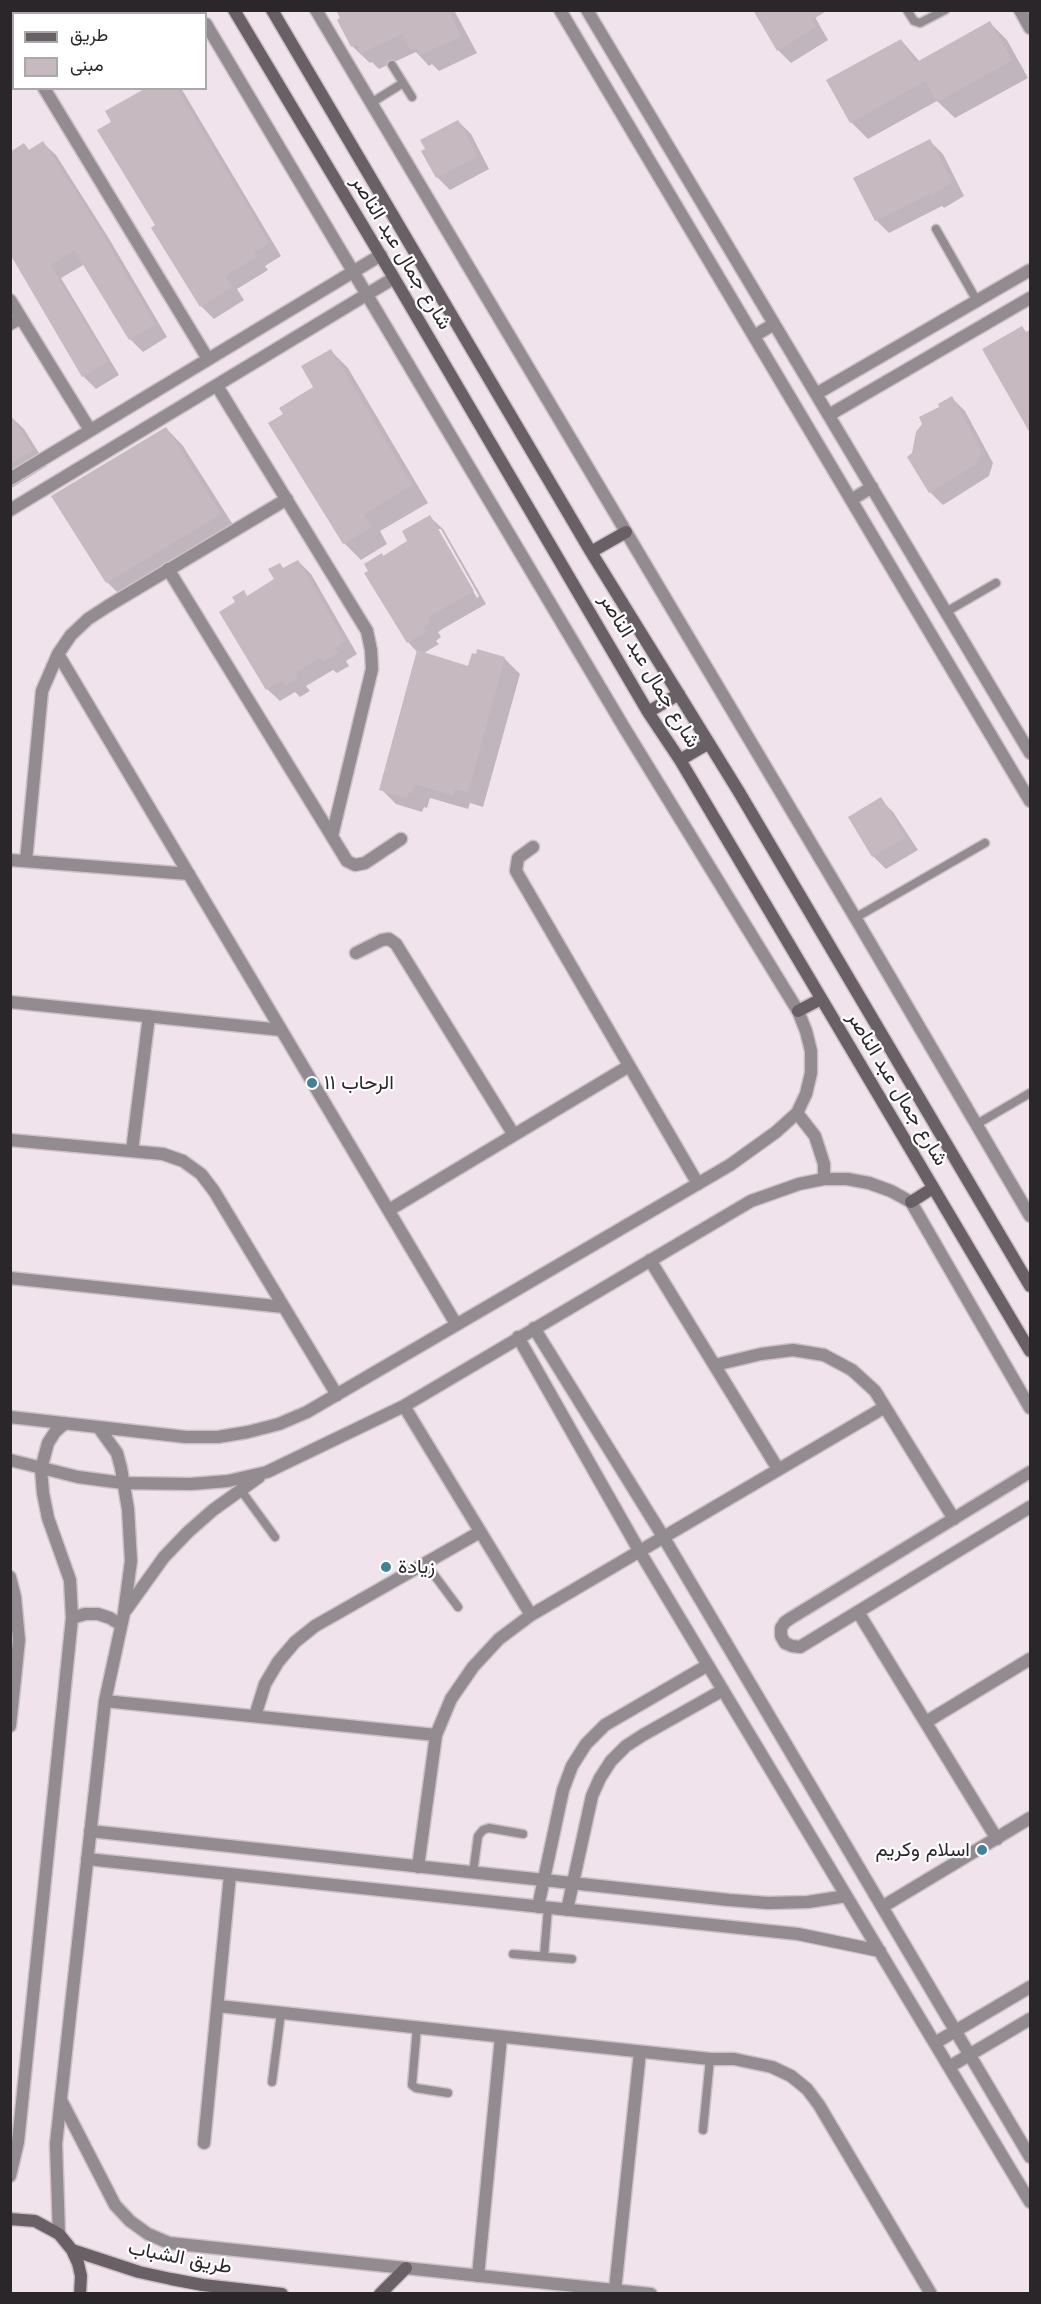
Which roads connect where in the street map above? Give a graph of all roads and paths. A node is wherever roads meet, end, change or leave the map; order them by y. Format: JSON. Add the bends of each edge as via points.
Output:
{"nodes":[{"id":1,"x":234,"y":10,"type":"edge"},
{"id":2,"x":272,"y":10,"type":"edge"},
{"id":3,"x":316,"y":10,"type":"edge"},
{"id":4,"x":560,"y":10,"type":"edge"},
{"id":5,"x":587,"y":10,"type":"edge"},
{"id":6,"x":907,"y":10,"type":"edge"},
{"id":7,"x":945,"y":10,"type":"edge"},
{"id":8,"x":1020,"y":10,"type":"edge"},
{"id":9,"x":207,"y":26,"type":"edge"},
{"id":10,"x":1030,"y":28,"type":"edge"},
{"id":11,"x":392,"y":64,"type":"dead end"},
{"id":12,"x":403,"y":83,"type":"junction"},
{"id":13,"x":45,"y":90,"type":"edge"},
{"id":14,"x":412,"y":97,"type":"dead end"},
{"id":15,"x":370,"y":103,"type":"junction"},
{"id":16,"x":936,"y":229,"type":"dead end"},
{"id":17,"x":381,"y":255,"type":"junction"},
{"id":18,"x":1030,"y":270,"type":"edge"},
{"id":19,"x":353,"y":272,"type":"junction"},
{"id":20,"x":394,"y":278,"type":"junction"},
{"id":21,"x":367,"y":295,"type":"junction"},
{"id":22,"x":1030,"y":298,"type":"edge"},
{"id":23,"x":10,"y":300,"type":"edge"},
{"id":24,"x":977,"y":301,"type":"junction"},
{"id":25,"x":16,"y":321,"type":"edge"},
{"id":26,"x":774,"y":324,"type":"junction"},
{"id":27,"x":754,"y":336,"type":"junction"},
{"id":28,"x":208,"y":359,"type":"junction"},
{"id":29,"x":217,"y":386,"type":"junction"},
{"id":30,"x":816,"y":394,"type":"junction"},
{"id":31,"x":829,"y":415,"type":"junction"},
{"id":32,"x":90,"y":430,"type":"junction"},
{"id":33,"x":10,"y":479,"type":"edge"},
{"id":34,"x":872,"y":487,"type":"junction"},
{"id":35,"x":287,"y":499,"type":"junction"},
{"id":36,"x":851,"y":500,"type":"junction"},
{"id":37,"x":10,"y":510,"type":"edge"},
{"id":38,"x":626,"y":532,"type":"junction"},
{"id":39,"x":591,"y":552,"type":"junction"},
{"id":40,"x":168,"y":569,"type":"junction"},
{"id":41,"x":996,"y":583,"type":"dead end"},
{"id":42,"x":946,"y":612,"type":"junction"},
{"id":43,"x":58,"y":654,"type":"junction"},
{"id":44,"x":679,"y":694,"type":"junction"},
{"id":45,"x":648,"y":712,"type":"junction"},
{"id":46,"x":709,"y":743,"type":"junction"},
{"id":47,"x":1030,"y":753,"type":"edge"},
{"id":48,"x":680,"y":760,"type":"junction"},
{"id":49,"x":1030,"y":801,"type":"edge"},
{"id":50,"x":332,"y":836,"type":"junction"},
{"id":51,"x":400,"y":839,"type":"dead end"},
{"id":52,"x":986,"y":843,"type":"dead end"},
{"id":53,"x":533,"y":847,"type":"dead end"},
{"id":54,"x":10,"y":860,"type":"edge"},
{"id":55,"x":26,"y":861,"type":"junction"},
{"id":56,"x":189,"y":874,"type":"junction"},
{"id":57,"x":855,"y":918,"type":"junction"},
{"id":58,"x":356,"y":953,"type":"dead end"},
{"id":59,"x":821,"y":999,"type":"junction"},
{"id":60,"x":10,"y":1002,"type":"edge"},
{"id":61,"x":798,"y":1011,"type":"junction"},
{"id":62,"x":149,"y":1016,"type":"junction"},
{"id":63,"x":281,"y":1030,"type":"junction"},
{"id":64,"x":629,"y":1066,"type":"junction"},
{"id":65,"x":1030,"y":1093,"type":"edge"},
{"id":66,"x":797,"y":1113,"type":"junction"},
{"id":67,"x":976,"y":1124,"type":"junction"},
{"id":68,"x":514,"y":1135,"type":"junction"},
{"id":69,"x":10,"y":1140,"type":"edge"},
{"id":70,"x":132,"y":1151,"type":"junction"},
{"id":71,"x":824,"y":1179,"type":"junction"},
{"id":72,"x":698,"y":1184,"type":"junction"},
{"id":73,"x":933,"y":1188,"type":"junction"},
{"id":74,"x":911,"y":1202,"type":"junction"},
{"id":75,"x":388,"y":1210,"type":"junction"},
{"id":76,"x":1030,"y":1216,"type":"edge"},
{"id":77,"x":650,"y":1260,"type":"junction"},
{"id":78,"x":10,"y":1278,"type":"edge"},
{"id":79,"x":1030,"y":1286,"type":"edge"},
{"id":80,"x":284,"y":1307,"type":"junction"},
{"id":81,"x":456,"y":1324,"type":"junction"},
{"id":82,"x":534,"y":1328,"type":"junction"},
{"id":83,"x":518,"y":1337,"type":"junction"},
{"id":84,"x":1030,"y":1351,"type":"edge"},
{"id":85,"x":715,"y":1365,"type":"junction"},
{"id":86,"x":336,"y":1395,"type":"junction"},
{"id":87,"x":404,"y":1406,"type":"junction"},
{"id":88,"x":885,"y":1407,"type":"junction"},
{"id":89,"x":1030,"y":1408,"type":"edge"},
{"id":90,"x":10,"y":1417,"type":"edge"},
{"id":91,"x":65,"y":1423,"type":"junction"},
{"id":92,"x":99,"y":1428,"type":"junction"},
{"id":93,"x":10,"y":1460,"type":"edge"},
{"id":94,"x":41,"y":1469,"type":"junction"},
{"id":95,"x":778,"y":1470,"type":"junction"},
{"id":96,"x":267,"y":1472,"type":"junction"},
{"id":97,"x":1030,"y":1472,"type":"edge"},
{"id":98,"x":123,"y":1483,"type":"junction"},
{"id":99,"x":240,"y":1489,"type":"junction"},
{"id":100,"x":1030,"y":1507,"type":"edge"},
{"id":101,"x":954,"y":1519,"type":"junction"},
{"id":102,"x":480,"y":1532,"type":"junction"},
{"id":103,"x":275,"y":1538,"type":"dead end"},
{"id":104,"x":664,"y":1538,"type":"junction"},
{"id":105,"x":640,"y":1552,"type":"junction"},
{"id":106,"x":426,"y":1564,"type":"junction"},
{"id":107,"x":10,"y":1577,"type":"edge"},
{"id":108,"x":458,"y":1607,"type":"dead end"},
{"id":109,"x":858,"y":1612,"type":"junction"},
{"id":110,"x":531,"y":1615,"type":"junction"},
{"id":111,"x":72,"y":1618,"type":"junction"},
{"id":112,"x":122,"y":1619,"type":"junction"},
{"id":113,"x":1029,"y":1664,"type":"edge"},
{"id":114,"x":708,"y":1665,"type":"junction"},
{"id":115,"x":723,"y":1689,"type":"junction"},
{"id":116,"x":105,"y":1701,"type":"junction"},
{"id":117,"x":255,"y":1716,"type":"junction"},
{"id":118,"x":926,"y":1722,"type":"junction"},
{"id":119,"x":10,"y":1725,"type":"edge"},
{"id":120,"x":436,"y":1735,"type":"junction"},
{"id":121,"x":1030,"y":1818,"type":"edge"},
{"id":122,"x":90,"y":1831,"type":"junction"},
{"id":123,"x":523,"y":1834,"type":"dead end"},
{"id":124,"x":997,"y":1839,"type":"junction"},
{"id":125,"x":87,"y":1859,"type":"junction"},
{"id":126,"x":418,"y":1867,"type":"junction"},
{"id":127,"x":473,"y":1873,"type":"junction"},
{"id":128,"x":230,"y":1875,"type":"junction"},
{"id":129,"x":543,"y":1880,"type":"junction"},
{"id":130,"x":573,"y":1883,"type":"junction"},
{"id":131,"x":846,"y":1896,"type":"junction"},
{"id":132,"x":882,"y":1907,"type":"junction"},
{"id":133,"x":543,"y":1908,"type":"junction"},
{"id":134,"x":567,"y":1910,"type":"junction"},
{"id":135,"x":880,"y":1952,"type":"junction"},
{"id":136,"x":513,"y":1954,"type":"dead end"},
{"id":137,"x":544,"y":1956,"type":"junction"},
{"id":138,"x":572,"y":1959,"type":"dead end"},
{"id":139,"x":1030,"y":1987,"type":"edge"},
{"id":140,"x":218,"y":2006,"type":"junction"},
{"id":141,"x":281,"y":2013,"type":"junction"},
{"id":142,"x":1030,"y":2019,"type":"edge"},
{"id":143,"x":417,"y":2027,"type":"junction"},
{"id":144,"x":955,"y":2031,"type":"junction"},
{"id":145,"x":501,"y":2037,"type":"junction"},
{"id":146,"x":935,"y":2043,"type":"junction"},
{"id":147,"x":640,"y":2052,"type":"junction"},
{"id":148,"x":970,"y":2055,"type":"junction"},
{"id":149,"x":710,"y":2059,"type":"junction"},
{"id":150,"x":949,"y":2067,"type":"junction"},
{"id":151,"x":272,"y":2082,"type":"dead end"},
{"id":152,"x":448,"y":2093,"type":"dead end"},
{"id":153,"x":61,"y":2100,"type":"junction"},
{"id":154,"x":703,"y":2130,"type":"dead end"},
{"id":155,"x":204,"y":2143,"type":"dead end"},
{"id":156,"x":1030,"y":2157,"type":"edge"},
{"id":157,"x":10,"y":2176,"type":"edge"},
{"id":158,"x":1030,"y":2202,"type":"edge"},
{"id":159,"x":10,"y":2219,"type":"edge"},
{"id":160,"x":59,"y":2234,"type":"junction"},
{"id":161,"x":72,"y":2250,"type":"junction"},
{"id":162,"x":406,"y":2268,"type":"junction"},
{"id":163,"x":478,"y":2276,"type":"junction"},
{"id":164,"x":615,"y":2290,"type":"junction"},
{"id":165,"x":80,"y":2294,"type":"edge"},
{"id":166,"x":282,"y":2294,"type":"edge"},
{"id":167,"x":380,"y":2294,"type":"edge"},
{"id":168,"x":651,"y":2294,"type":"edge"},
{"id":169,"x":931,"y":2294,"type":"edge"}],
"edges":[{"from":1,"to":17,"type":"main road","name":"شارع جمال عبد الناصر"},
{"from":2,"to":39,"type":"main road","name":"شارع جمال عبد الناصر"},
{"from":3,"to":15,"type":"street"},
{"from":4,"to":27,"type":"street"},
{"from":5,"to":26,"type":"street"},
{"from":6,"to":7,"type":"lane","via":[[920,23]]},
{"from":8,"to":10,"type":"street"},
{"from":9,"to":19,"type":"street"},
{"from":11,"to":12,"type":"lane"},
{"from":12,"to":14,"type":"lane"},
{"from":12,"to":15,"type":"lane"},
{"from":13,"to":28,"type":"street"},
{"from":15,"to":38,"type":"street"},
{"from":16,"to":24,"type":"lane"},
{"from":17,"to":19,"type":"street"},
{"from":17,"to":20,"type":"main road","name":"شارع جمال عبد الناصر"},
{"from":18,"to":24,"type":"street"},
{"from":19,"to":21,"type":"street"},
{"from":19,"to":28,"type":"street"},
{"from":20,"to":21,"type":"street"},
{"from":20,"to":45,"type":"main road","name":"شارع جمال عبد الناصر"},
{"from":21,"to":29,"type":"street"},
{"from":21,"to":61,"type":"street"},
{"from":22,"to":31,"type":"street"},
{"from":23,"to":25,"type":"street"},
{"from":24,"to":30,"type":"street"},
{"from":25,"to":32,"type":"street"},
{"from":26,"to":27,"type":"street"},
{"from":26,"to":30,"type":"street"},
{"from":27,"to":36,"type":"street"},
{"from":28,"to":32,"type":"street"},
{"from":29,"to":35,"type":"street"},
{"from":29,"to":37,"type":"street"},
{"from":30,"to":31,"type":"street"},
{"from":31,"to":34,"type":"street"},
{"from":32,"to":33,"type":"street"},
{"from":34,"to":36,"type":"street"},
{"from":34,"to":42,"type":"street"},
{"from":35,"to":40,"type":"street"},
{"from":35,"to":50,"type":"street","via":[[358,614],[371,650],[372,669]]},
{"from":36,"to":49,"type":"street"},
{"from":38,"to":39,"type":"main road"},
{"from":38,"to":57,"type":"street"},
{"from":39,"to":44,"type":"main road","name":"شارع جمال عبد الناصر"},
{"from":40,"to":43,"type":"street","via":[[88,618]]},
{"from":40,"to":50,"type":"street"},
{"from":41,"to":42,"type":"lane"},
{"from":42,"to":47,"type":"street"},
{"from":43,"to":55,"type":"street","via":[[42,691]]},
{"from":43,"to":56,"type":"street"},
{"from":44,"to":45,"type":"main road"},
{"from":44,"to":46,"type":"main road","name":"شارع جمال عبد الناصر"},
{"from":45,"to":48,"type":"main road","name":"شارع جمال عبد الناصر"},
{"from":46,"to":48,"type":"main road"},
{"from":46,"to":79,"type":"main road","name":"شارع جمال عبد الناصر"},
{"from":48,"to":59,"type":"main road","name":"شارع جمال عبد الناصر"},
{"from":50,"to":51,"type":"street","via":[[347,861],[355,865],[365,863]]},
{"from":52,"to":57,"type":"lane"},
{"from":53,"to":64,"type":"street","via":[[518,858],[516,871]]},
{"from":54,"to":55,"type":"street"},
{"from":55,"to":56,"type":"street"},
{"from":56,"to":63,"type":"street"},
{"from":57,"to":67,"type":"street"},
{"from":58,"to":68,"type":"street","via":[[382,940],[390,939],[396,944]]},
{"from":59,"to":61,"type":"main road"},
{"from":59,"to":73,"type":"main road","name":"شارع جمال عبد الناصر"},
{"from":60,"to":62,"type":"street"},
{"from":61,"to":66,"type":"street","via":[[811,1052],[811,1073]]},
{"from":62,"to":63,"type":"street"},
{"from":62,"to":70,"type":"street"},
{"from":63,"to":75,"type":"street"},
{"from":64,"to":68,"type":"street"},
{"from":64,"to":72,"type":"street"},
{"from":65,"to":67,"type":"lane"},
{"from":66,"to":71,"type":"street","via":[[815,1136],[824,1164]]},
{"from":66,"to":72,"type":"street","via":[[754,1150]]},
{"from":67,"to":76,"type":"street"},
{"from":68,"to":75,"type":"street"},
{"from":69,"to":70,"type":"street"},
{"from":70,"to":80,"type":"street","via":[[163,1154],[183,1161],[201,1174]]},
{"from":71,"to":74,"type":"street","via":[[869,1183]]},
{"from":71,"to":77,"type":"street","via":[[751,1201]]},
{"from":72,"to":81,"type":"street"},
{"from":73,"to":74,"type":"main road"},
{"from":73,"to":84,"type":"main road","name":"شارع جمال عبد الناصر"},
{"from":74,"to":89,"type":"street"},
{"from":75,"to":81,"type":"street"},
{"from":77,"to":82,"type":"street"},
{"from":77,"to":85,"type":"street"},
{"from":78,"to":80,"type":"street"},
{"from":80,"to":86,"type":"street"},
{"from":81,"to":86,"type":"street"},
{"from":82,"to":83,"type":"street"},
{"from":82,"to":104,"type":"street"},
{"from":83,"to":87,"type":"street"},
{"from":83,"to":105,"type":"street"},
{"from":85,"to":88,"type":"street","via":[[793,1350],[824,1355],[852,1370],[875,1391]]},
{"from":85,"to":95,"type":"street"},
{"from":86,"to":92,"type":"street","via":[[279,1424],[218,1437]]},
{"from":87,"to":96,"type":"street"},
{"from":87,"to":102,"type":"street"},
{"from":88,"to":95,"type":"street"},
{"from":88,"to":101,"type":"street"},
{"from":90,"to":91,"type":"street"},
{"from":91,"to":92,"type":"street"},
{"from":91,"to":94,"type":"street","via":[[48,1443]]},
{"from":92,"to":98,"type":"street","via":[[117,1453]]},
{"from":93,"to":94,"type":"street"},
{"from":94,"to":98,"type":"street"},
{"from":94,"to":111,"type":"street","via":[[48,1518],[70,1580]]},
{"from":95,"to":104,"type":"street"},
{"from":96,"to":98,"type":"street","via":[[190,1484]]},
{"from":96,"to":99,"type":"street"},
{"from":97,"to":101,"type":"street"},
{"from":98,"to":112,"type":"street","via":[[131,1535],[129,1587]]},
{"from":99,"to":103,"type":"lane"},
{"from":99,"to":112,"type":"street","via":[[188,1532],[150,1575]]},
{"from":100,"to":109,"type":"street"},
{"from":101,"to":109,"type":"street","via":[[785,1622],[781,1636],[785,1643],[800,1647]]},
{"from":102,"to":106,"type":"street"},
{"from":102,"to":110,"type":"street"},
{"from":104,"to":105,"type":"street"},
{"from":104,"to":132,"type":"street"},
{"from":105,"to":110,"type":"street"},
{"from":105,"to":114,"type":"street"},
{"from":106,"to":108,"type":"lane"},
{"from":106,"to":117,"type":"street","via":[[315,1626],[295,1642],[265,1684]]},
{"from":107,"to":119,"type":"street","via":[[19,1640]]},
{"from":109,"to":118,"type":"street"},
{"from":110,"to":120,"type":"street","via":[[499,1638],[473,1667],[452,1699]]},
{"from":111,"to":112,"type":"street","via":[[98,1614]]},
{"from":111,"to":157,"type":"street","via":[[18,2142]]},
{"from":112,"to":116,"type":"street"},
{"from":113,"to":118,"type":"street"},
{"from":114,"to":115,"type":"street"},
{"from":114,"to":129,"type":"street","via":[[605,1725],[586,1743],[562,1790]]},
{"from":115,"to":130,"type":"street","via":[[643,1735],[611,1761],[592,1796]]},
{"from":115,"to":131,"type":"street"},
{"from":116,"to":117,"type":"street"},
{"from":116,"to":122,"type":"street"},
{"from":117,"to":120,"type":"street"},
{"from":118,"to":124,"type":"street"},
{"from":120,"to":126,"type":"street"},
{"from":121,"to":124,"type":"street"},
{"from":122,"to":125,"type":"street"},
{"from":122,"to":126,"type":"street"},
{"from":123,"to":127,"type":"lane","via":[[483,1830],[478,1836]]},
{"from":124,"to":132,"type":"street"},
{"from":125,"to":128,"type":"street"},
{"from":125,"to":153,"type":"street"},
{"from":126,"to":127,"type":"street"},
{"from":127,"to":129,"type":"street"},
{"from":128,"to":133,"type":"street"},
{"from":128,"to":140,"type":"street"},
{"from":129,"to":130,"type":"street"},
{"from":129,"to":133,"type":"street"},
{"from":130,"to":131,"type":"street","via":[[768,1903]]},
{"from":130,"to":134,"type":"street"},
{"from":131,"to":135,"type":"street"},
{"from":132,"to":144,"type":"street"},
{"from":133,"to":134,"type":"street"},
{"from":133,"to":137,"type":"lane"},
{"from":134,"to":135,"type":"street","via":[[798,1934]]},
{"from":135,"to":146,"type":"street"},
{"from":136,"to":137,"type":"lane"},
{"from":137,"to":138,"type":"lane"},
{"from":139,"to":144,"type":"street"},
{"from":140,"to":141,"type":"street"},
{"from":140,"to":155,"type":"street"},
{"from":141,"to":143,"type":"street"},
{"from":141,"to":151,"type":"lane"},
{"from":142,"to":148,"type":"street"},
{"from":143,"to":145,"type":"street"},
{"from":143,"to":152,"type":"lane","via":[[412,2085]]},
{"from":144,"to":146,"type":"street"},
{"from":144,"to":148,"type":"street"},
{"from":145,"to":147,"type":"street"},
{"from":145,"to":163,"type":"street"},
{"from":146,"to":150,"type":"street"},
{"from":147,"to":149,"type":"street"},
{"from":147,"to":164,"type":"street"},
{"from":148,"to":150,"type":"street"},
{"from":148,"to":156,"type":"street"},
{"from":149,"to":154,"type":"lane"},
{"from":149,"to":169,"type":"street","via":[[734,2059],[772,2067],[807,2088]]},
{"from":150,"to":158,"type":"street"},
{"from":153,"to":160,"type":"street","via":[[56,2144]]},
{"from":153,"to":162,"type":"street","via":[[115,2205],[148,2234],[193,2247]]},
{"from":159,"to":160,"type":"main road","via":[[35,2221]]},
{"from":160,"to":161,"type":"main road"},
{"from":161,"to":165,"type":"main road","via":[[81,2276]]},
{"from":161,"to":166,"type":"main road","name":"طريق الشباب","via":[[171,2279]]},
{"from":162,"to":163,"type":"street"},
{"from":162,"to":167,"type":"main road"},
{"from":163,"to":164,"type":"street"},
{"from":164,"to":168,"type":"street"}]}
